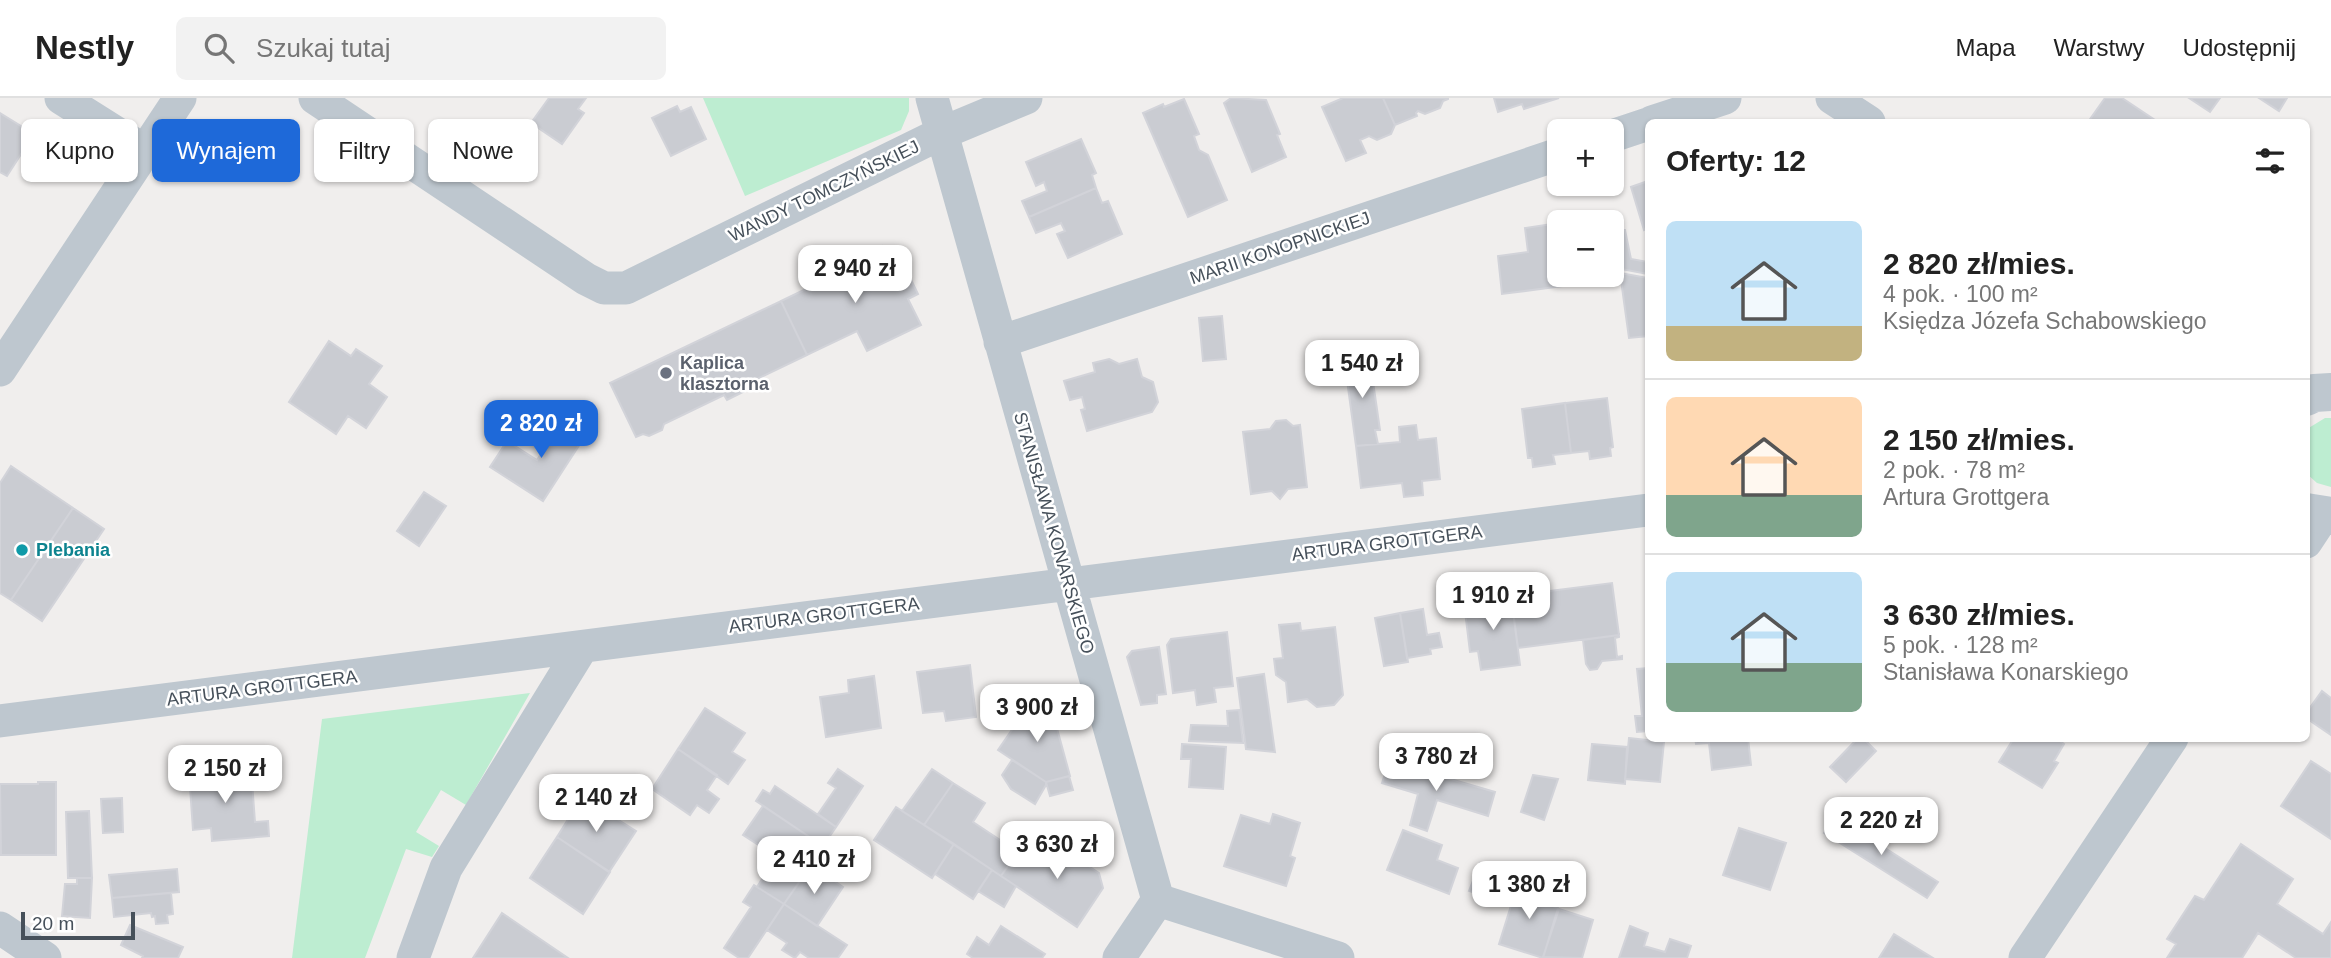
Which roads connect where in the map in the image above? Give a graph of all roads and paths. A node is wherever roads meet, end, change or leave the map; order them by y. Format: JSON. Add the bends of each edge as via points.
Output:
{"nodes":[{"id":1,"x":61,"y":98,"type":"edge"},
{"id":2,"x":180,"y":98,"type":"edge"},
{"id":3,"x":315,"y":98,"type":"edge"},
{"id":4,"x":932,"y":98,"type":"edge"},
{"id":5,"x":1026,"y":98,"type":"edge"},
{"id":6,"x":1725,"y":98,"type":"edge"},
{"id":7,"x":1832,"y":98,"type":"edge"},
{"id":8,"x":1662,"y":119,"type":"edge"},
{"id":9,"x":1865,"y":119,"type":"edge"},
{"id":10,"x":1645,"y":125,"type":"edge"},
{"id":11,"x":1624,"y":132,"type":"edge"},
{"id":12,"x":942,"y":133,"type":"junction"},
{"id":13,"x":145,"y":151,"type":"junction"},
{"id":14,"x":1547,"y":158,"type":"edge"},
{"id":15,"x":1000,"y":342,"type":"junction"},
{"id":16,"x":0,"y":370,"type":"edge"},
{"id":17,"x":1645,"y":510,"type":"edge"},
{"id":18,"x":1068,"y":584,"type":"junction"},
{"id":19,"x":582,"y":647,"type":"junction"},
{"id":20,"x":0,"y":722,"type":"edge"},
{"id":21,"x":2169,"y":742,"type":"edge"},
{"id":22,"x":1158,"y":900,"type":"junction"},
{"id":23,"x":0,"y":928,"type":"edge"},
{"id":24,"x":45,"y":958,"type":"edge"},
{"id":25,"x":414,"y":958,"type":"edge"},
{"id":26,"x":1119,"y":958,"type":"edge"},
{"id":27,"x":1338,"y":958,"type":"edge"},
{"id":28,"x":2025,"y":958,"type":"edge"}],
"edges":[{"from":1,"to":13,"type":"street"},
{"from":2,"to":13,"type":"street"},
{"from":3,"to":12,"type":"street","name":"WANDY TOMCZYŃSKIEJ","via":[[604,288],[626,288]]},
{"from":4,"to":12,"type":"street","name":"STANISŁAWA KONARSKIEGO"},
{"from":5,"to":12,"type":"street","name":"WANDY TOMCZYŃSKIEJ"},
{"from":6,"to":8,"type":"street"},
{"from":7,"to":9,"type":"street"},
{"from":10,"to":11,"type":"street"},
{"from":12,"to":15,"type":"street","name":"STANISŁAWA KONARSKIEGO"},
{"from":13,"to":16,"type":"street"},
{"from":14,"to":15,"type":"street","name":"MARII KONOPNICKIEJ"},
{"from":15,"to":18,"type":"street","name":"STANISŁAWA KONARSKIEGO"},
{"from":17,"to":18,"type":"street","name":"ARTURA GROTTGERA"},
{"from":18,"to":19,"type":"street","name":"ARTURA GROTTGERA"},
{"from":18,"to":22,"type":"street","name":"STANISŁAWA KONARSKIEGO"},
{"from":19,"to":20,"type":"street","name":"ARTURA GROTTGERA"},
{"from":19,"to":25,"type":"street","via":[[446,868]]},
{"from":21,"to":28,"type":"street"},
{"from":22,"to":26,"type":"street"},
{"from":22,"to":27,"type":"street"},
{"from":23,"to":24,"type":"street"}]}
